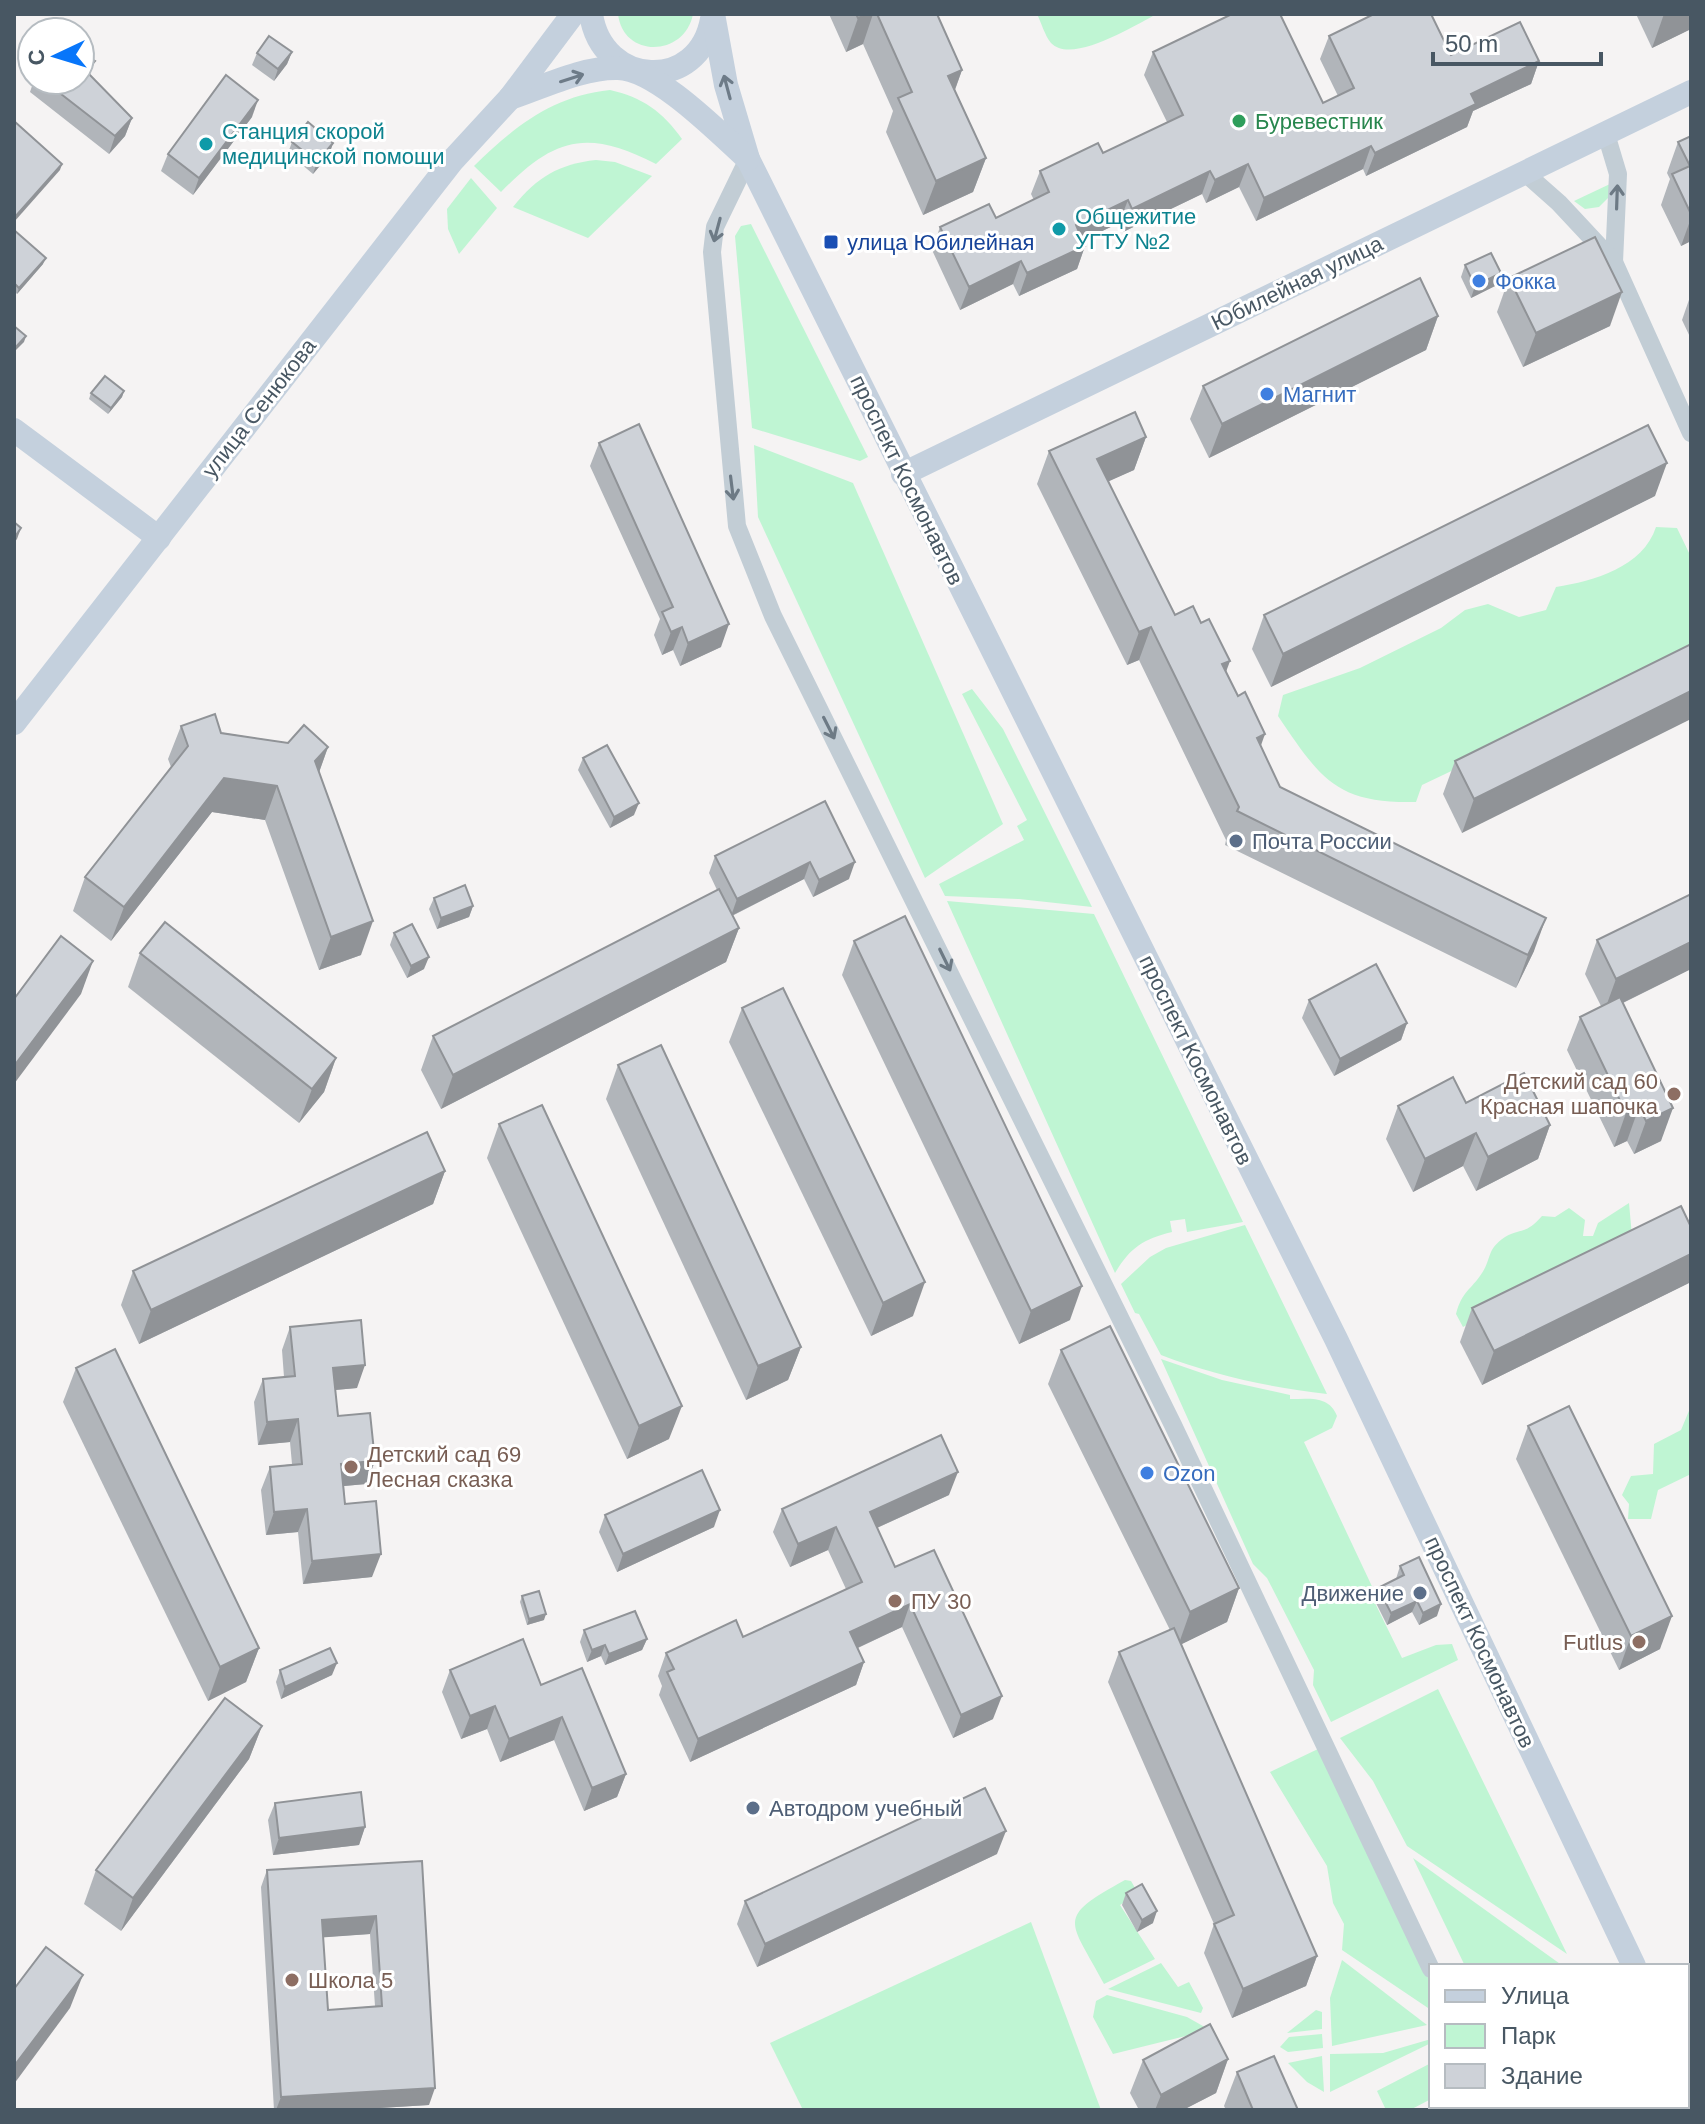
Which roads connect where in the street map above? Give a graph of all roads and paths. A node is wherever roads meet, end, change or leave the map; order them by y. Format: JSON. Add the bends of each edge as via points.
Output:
{"nodes":[{"id":1,"x":573,"y":14,"type":"edge"},
{"id":2,"x":591,"y":14,"type":"edge"},
{"id":3,"x":713,"y":14,"type":"edge"},
{"id":4,"x":636,"y":70,"type":"junction"},
{"id":5,"x":1691,"y":92,"type":"edge"},
{"id":6,"x":510,"y":98,"type":"junction"},
{"id":7,"x":1606,"y":134,"type":"junction"},
{"id":8,"x":748,"y":159,"type":"junction"},
{"id":9,"x":1525,"y":173,"type":"junction"},
{"id":10,"x":1614,"y":262,"type":"junction"},
{"id":11,"x":14,"y":430,"type":"edge"},
{"id":12,"x":1691,"y":433,"type":"edge"},
{"id":13,"x":903,"y":474,"type":"junction"},
{"id":14,"x":159,"y":538,"type":"junction"},
{"id":15,"x":14,"y":723,"type":"edge"},
{"id":16,"x":1633,"y":1964,"type":"edge"},
{"id":17,"x":1429,"y":1965,"type":"edge"}],
"edges":[{"from":1,"to":6,"type":"main road","name":"улица Сенюкова"},
{"from":2,"to":4,"type":"main road","via":[[607,53]]},
{"from":3,"to":4,"type":"main road","name":"улица Сенюкова","via":[[700,50],[684,64],[664,72]]},
{"from":8,"to":3,"type":"main road","name":"проспект Космонавтов","one_way":true},
{"from":6,"to":4,"type":"main road","name":"улица Сенюкова","one_way":true,"via":[[597,70]]},
{"from":4,"to":8,"type":"main road","name":"проспект Космонавтов"},
{"from":5,"to":7,"type":"main road","name":"Юбилейная улица"},
{"from":6,"to":14,"type":"main road","name":"улица Сенюкова","via":[[452,161]]},
{"from":7,"to":9,"type":"main road","name":"Юбилейная улица"},
{"from":10,"to":7,"type":"street","one_way":true,"via":[[1618,174]]},
{"from":8,"to":13,"type":"main road","name":"проспект Космонавтов"},
{"from":8,"to":17,"type":"street","one_way":true,"via":[[715,227],[712,252],[737,526],[773,616],[1173,1425]]},
{"from":9,"to":10,"type":"street"},
{"from":9,"to":13,"type":"main road","name":"Юбилейная улица"},
{"from":10,"to":12,"type":"street"},
{"from":11,"to":14,"type":"main road"},
{"from":13,"to":16,"type":"main road","name":"проспект Космонавтов","via":[[1336,1339]]},
{"from":14,"to":15,"type":"main road","name":"улица Сенюкова"}]}
